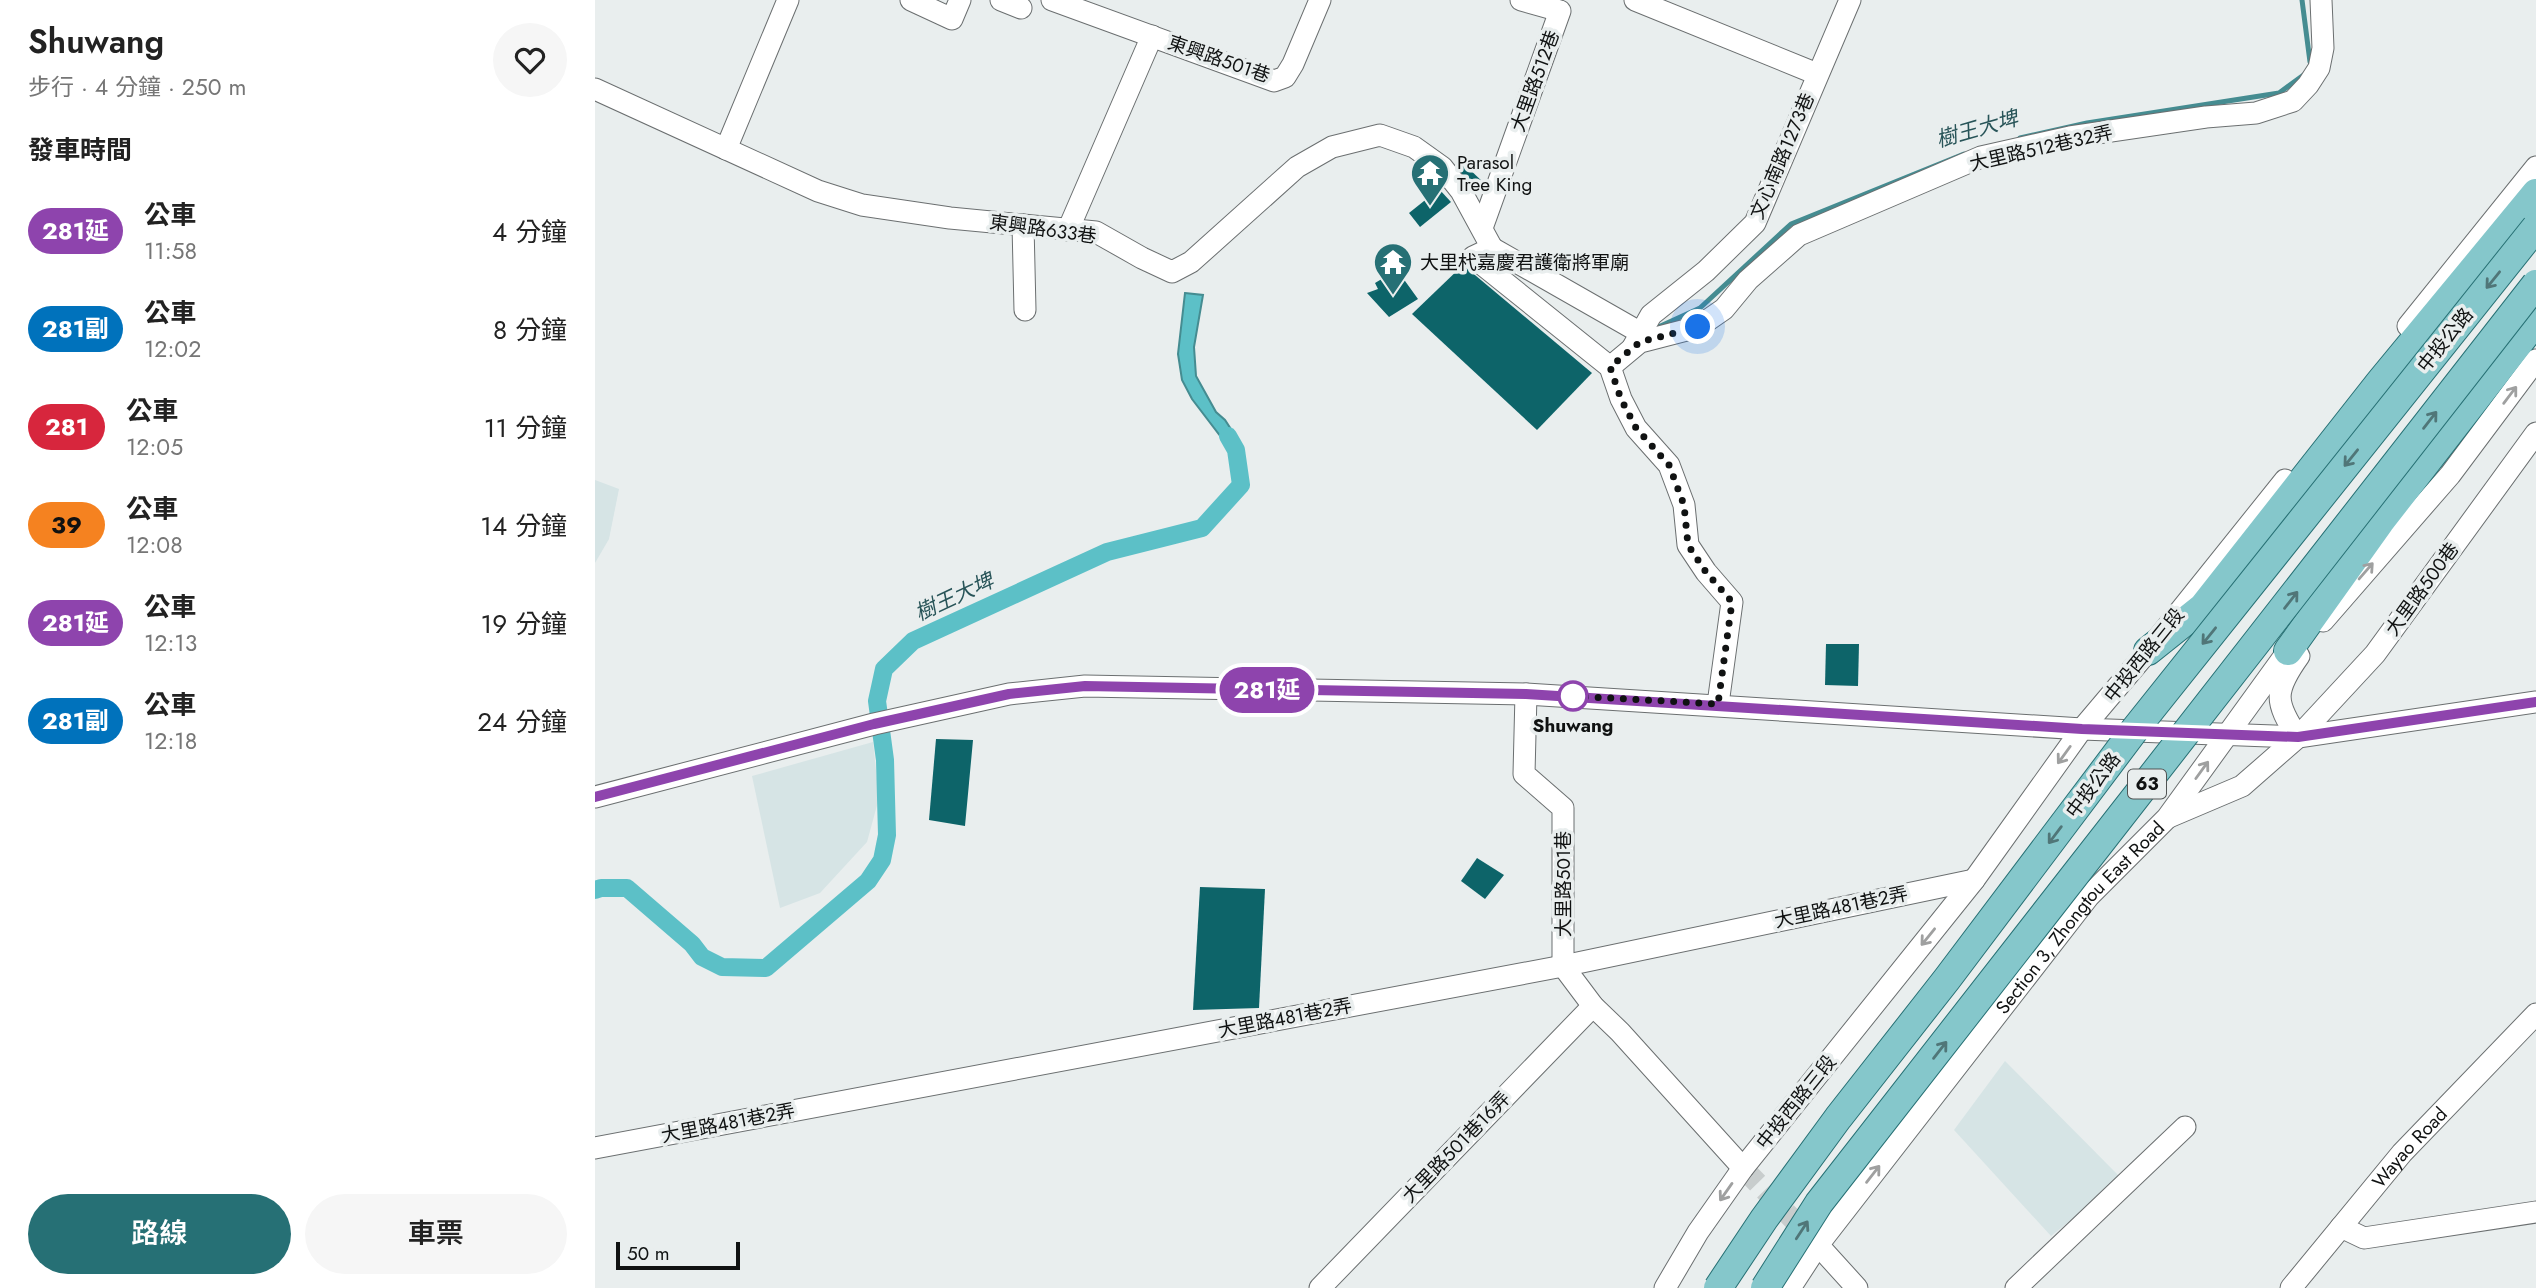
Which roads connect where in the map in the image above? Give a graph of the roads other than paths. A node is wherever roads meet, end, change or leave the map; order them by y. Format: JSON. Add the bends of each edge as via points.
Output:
{"nodes":[{"id":1,"x":788,"y":0,"type":"edge"},
{"id":2,"x":911,"y":0,"type":"edge"},
{"id":3,"x":960,"y":0,"type":"edge"},
{"id":4,"x":1001,"y":0,"type":"edge"},
{"id":5,"x":1052,"y":0,"type":"edge"},
{"id":6,"x":1320,"y":0,"type":"edge"},
{"id":7,"x":1521,"y":0,"type":"edge"},
{"id":8,"x":1635,"y":0,"type":"edge"},
{"id":9,"x":1850,"y":0,"type":"edge"},
{"id":10,"x":2321,"y":0,"type":"edge"},
{"id":11,"x":1021,"y":8,"type":"dead end"},
{"id":12,"x":1152,"y":37,"type":"junction"},
{"id":13,"x":1817,"y":74,"type":"junction"},
{"id":14,"x":595,"y":89,"type":"edge"},
{"id":15,"x":726,"y":149,"type":"junction"},
{"id":16,"x":2536,"y":167,"type":"edge"},
{"id":17,"x":2536,"y":193,"type":"edge"},
{"id":18,"x":1023,"y":225,"type":"junction"},
{"id":19,"x":2536,"y":227,"type":"edge"},
{"id":20,"x":1482,"y":228,"type":"junction"},
{"id":21,"x":1068,"y":230,"type":"junction"},
{"id":22,"x":1492,"y":248,"type":"junction"},
{"id":23,"x":2536,"y":284,"type":"edge"},
{"id":24,"x":1025,"y":310,"type":"dead end"},
{"id":25,"x":2536,"y":321,"type":"edge"},
{"id":26,"x":1638,"y":338,"type":"junction"},
{"id":27,"x":2536,"y":360,"type":"edge"},
{"id":28,"x":1610,"y":367,"type":"junction"},
{"id":29,"x":2536,"y":433,"type":"edge"},
{"id":30,"x":2325,"y":619,"type":"junction"},
{"id":31,"x":2288,"y":650,"type":"junction"},
{"id":32,"x":2148,"y":651,"type":"junction"},
{"id":33,"x":1526,"y":694,"type":"junction"},
{"id":34,"x":2536,"y":702,"type":"edge"},
{"id":35,"x":1718,"y":704,"type":"junction"},
{"id":36,"x":2082,"y":729,"type":"junction"},
{"id":37,"x":2228,"y":735,"type":"junction"},
{"id":38,"x":2298,"y":737,"type":"junction"},
{"id":39,"x":595,"y":797,"type":"edge"},
{"id":40,"x":2167,"y":818,"type":"junction"},
{"id":41,"x":1974,"y":880,"type":"junction"},
{"id":42,"x":1563,"y":966,"type":"junction"},
{"id":43,"x":1593,"y":1006,"type":"junction"},
{"id":44,"x":2536,"y":1014,"type":"edge"},
{"id":45,"x":2185,"y":1127,"type":"dead end"},
{"id":46,"x":595,"y":1148,"type":"edge"},
{"id":47,"x":1743,"y":1168,"type":"junction"},
{"id":48,"x":2536,"y":1212,"type":"edge"},
{"id":49,"x":2341,"y":1227,"type":"junction"},
{"id":50,"x":1818,"y":1245,"type":"junction"},
{"id":51,"x":1320,"y":1288,"type":"edge"},
{"id":52,"x":1665,"y":1288,"type":"edge"},
{"id":53,"x":1718,"y":1288,"type":"edge"},
{"id":54,"x":1765,"y":1288,"type":"edge"},
{"id":55,"x":1790,"y":1288,"type":"edge"},
{"id":56,"x":1857,"y":1288,"type":"edge"},
{"id":57,"x":2016,"y":1288,"type":"edge"},
{"id":58,"x":2291,"y":1288,"type":"edge"}],
"edges":[{"from":1,"to":15,"type":"street"},
{"from":2,"to":3,"type":"street","via":[[952,19]]},
{"from":4,"to":11,"type":"street"},
{"from":5,"to":12,"type":"street","name":"東興路501巷"},
{"from":6,"to":12,"type":"street","name":"東興路501巷","via":[[1293,64],[1285,77],[1275,81]]},
{"from":7,"to":20,"type":"street","name":"大里路512巷","via":[[1560,11]]},
{"from":8,"to":13,"type":"street"},
{"from":9,"to":13,"type":"street","name":"文心南路1273巷"},
{"from":10,"to":26,"type":"street","name":"大里路512巷32弄","via":[[2319,68],[2293,101],[2256,113],[2070,137],[1981,157],[1799,235],[1748,280],[1724,309],[1698,327],[1640,342]]},
{"from":12,"to":21,"type":"street","name":"東興路501巷"},
{"from":13,"to":26,"type":"street","name":"文心南路1273巷","via":[[1755,223]]},
{"from":14,"to":15,"type":"street","name":"東興路633巷"},
{"from":15,"to":18,"type":"street","name":"東興路633巷","via":[[818,191],[862,205]]},
{"from":16,"to":32,"type":"street","name":"中投西路三段"},
{"from":17,"to":32,"type":"main road","via":[[2203,607]]},
{"from":18,"to":21,"type":"street","name":"東興路633巷"},
{"from":18,"to":24,"type":"street"},
{"from":19,"to":53,"type":"main road","name":"中投公路","number":"63","one_way":true,"bridge":true,"via":[[2136,728],[1838,1118]]},
{"from":20,"to":21,"type":"street","name":"東興路633巷","via":[[1442,167],[1414,147],[1380,135],[1332,147],[1297,167],[1191,262],[1172,272],[1096,232]]},
{"from":20,"to":22,"type":"street","name":"東興路633巷"},
{"from":22,"to":26,"type":"street"},
{"from":22,"to":28,"type":"street","via":[[1473,257]]},
{"from":54,"to":23,"type":"main road","name":"中投公路","number":"63","one_way":true,"bridge":true,"via":[[1819,1203]]},
{"from":25,"to":31,"type":"main road","via":[[2379,522]]},
{"from":26,"to":28,"type":"street","name":"大里路512巷32弄"},
{"from":30,"to":27,"type":"street","name":"Section 3, Zhongtou East Road","one_way":true,"via":[[2450,475]]},
{"from":28,"to":35,"type":"street","via":[[1636,428],[1669,465],[1684,505],[1688,545],[1732,602]]},
{"from":29,"to":38,"type":"street","name":"大里路500巷","via":[[2375,654]]},
{"from":30,"to":31,"type":"street","name":"Section 3, Zhongtou East Road"},
{"from":30,"to":38,"type":"street","via":[[2290,668],[2278,695],[2282,715]]},
{"from":31,"to":37,"type":"street","name":"Section 3, Zhongtou East Road"},
{"from":32,"to":36,"type":"street","name":"中投西路三段"},
{"from":33,"to":35,"type":"street"},
{"from":33,"to":39,"type":"street","via":[[1085,686],[1009,694]]},
{"from":33,"to":42,"type":"street","name":"大里路501巷","via":[[1524,774],[1563,808]]},
{"from":34,"to":38,"type":"street"},
{"from":35,"to":36,"type":"street"},
{"from":36,"to":37,"type":"street"},
{"from":36,"to":41,"type":"street","name":"中投西路三段","one_way":true},
{"from":37,"to":38,"type":"street"},
{"from":40,"to":37,"type":"street","name":"Section 3, Zhongtou East Road","one_way":true},
{"from":38,"to":40,"type":"street","name":"大里路500巷","via":[[2242,786]]},
{"from":50,"to":40,"type":"street","name":"Section 3, Zhongtou East Road","one_way":true,"via":[[2089,896]]},
{"from":41,"to":42,"type":"street","name":"大里路481巷2弄"},
{"from":41,"to":47,"type":"street","name":"中投西路三段","one_way":true},
{"from":42,"to":43,"type":"street"},
{"from":42,"to":46,"type":"street","name":"大里路481巷2弄"},
{"from":43,"to":47,"type":"street"},
{"from":43,"to":51,"type":"street","name":"大里路501巷16弄"},
{"from":44,"to":49,"type":"street","name":"Wayao Road","via":[[2402,1153]]},
{"from":45,"to":57,"type":"street"},
{"from":47,"to":52,"type":"street","name":"中投西路三段","one_way":true,"via":[[1697,1232]]},
{"from":48,"to":49,"type":"street","via":[[2364,1238]]},
{"from":49,"to":58,"type":"street","name":"Wayao Road"},
{"from":50,"to":55,"type":"street","name":"Section 3, Zhongtou East Road"},
{"from":50,"to":56,"type":"street"}]}
